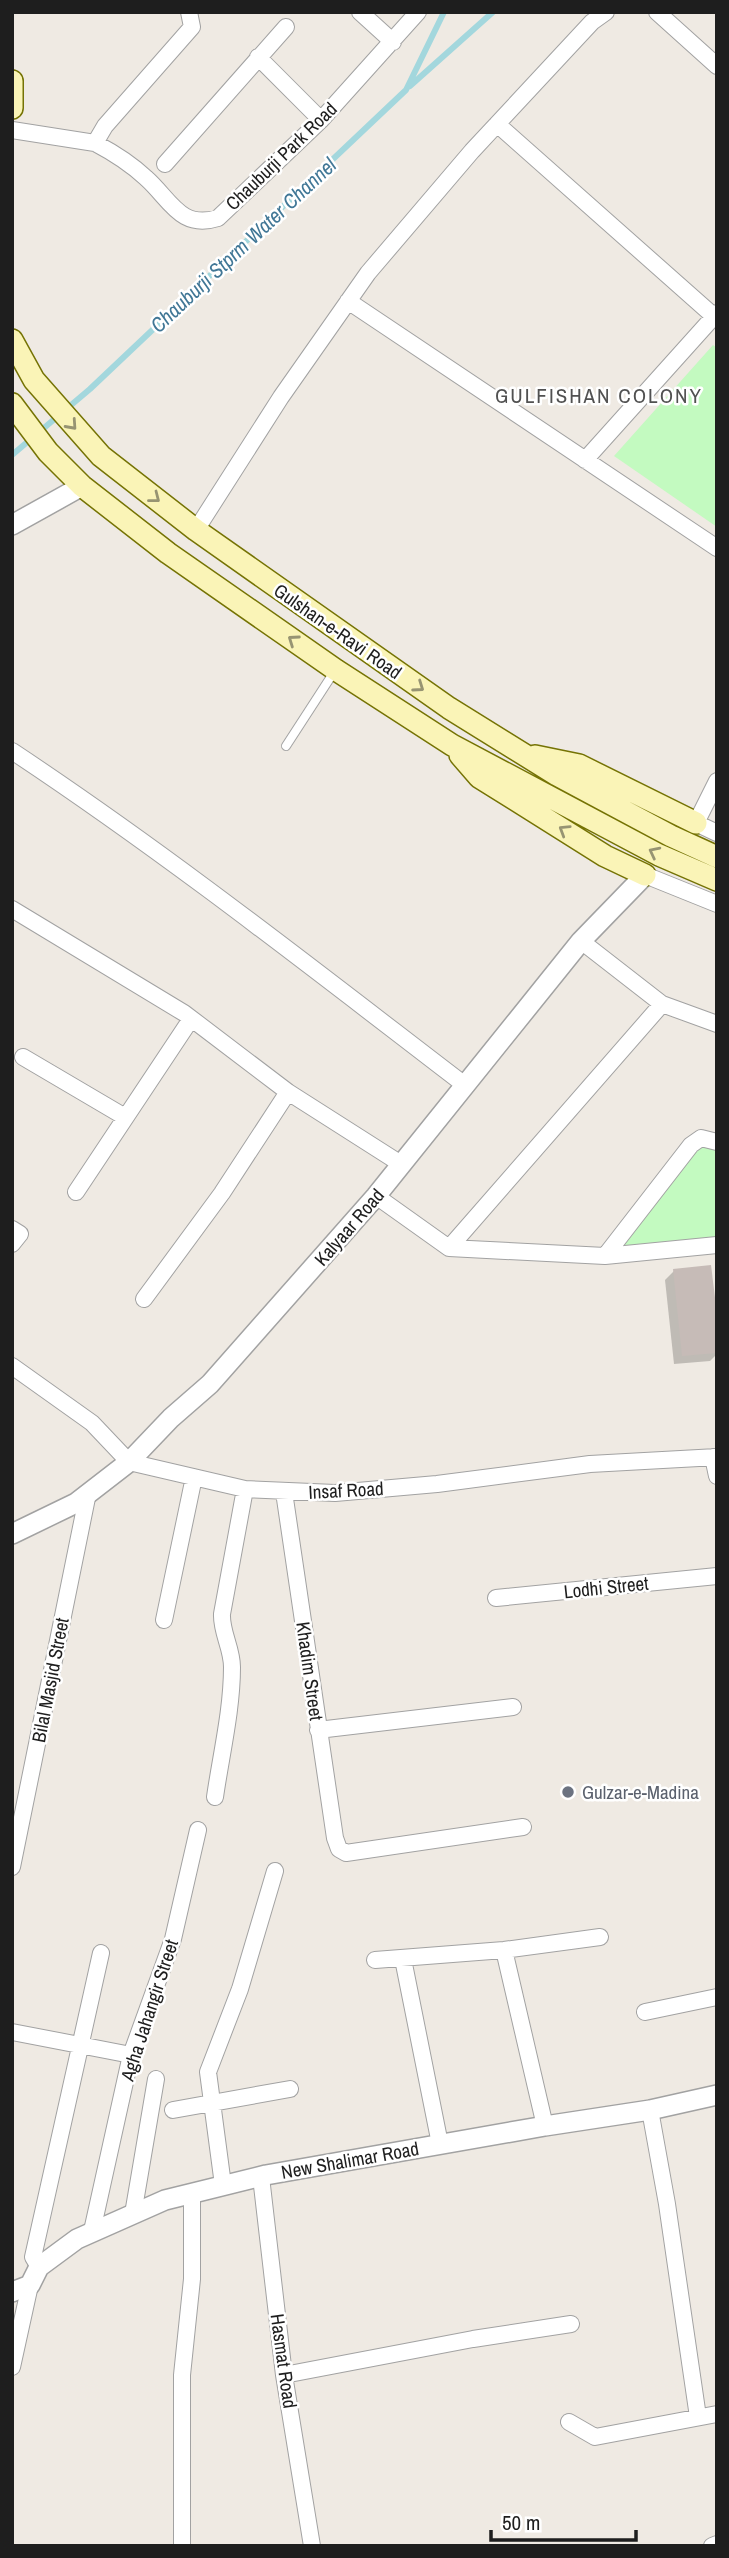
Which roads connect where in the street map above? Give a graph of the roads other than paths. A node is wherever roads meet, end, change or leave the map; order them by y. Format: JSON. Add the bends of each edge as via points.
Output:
{"nodes":[{"id":1,"x":189,"y":12,"type":"edge"},
{"id":2,"x":360,"y":12,"type":"edge"},
{"id":3,"x":418,"y":12,"type":"edge"},
{"id":4,"x":606,"y":12,"type":"edge"},
{"id":5,"x":657,"y":12,"type":"edge"},
{"id":6,"x":286,"y":27,"type":"dead end"},
{"id":7,"x":393,"y":43,"type":"junction"},
{"id":8,"x":258,"y":57,"type":"junction"},
{"id":9,"x":717,"y":66,"type":"edge"},
{"id":10,"x":12,"y":80,"type":"edge"},
{"id":11,"x":12,"y":108,"type":"edge"},
{"id":12,"x":321,"y":120,"type":"junction"},
{"id":13,"x":497,"y":124,"type":"junction"},
{"id":14,"x":12,"y":130,"type":"edge"},
{"id":15,"x":95,"y":143,"type":"junction"},
{"id":16,"x":165,"y":164,"type":"dead end"},
{"id":17,"x":348,"y":301,"type":"junction"},
{"id":18,"x":716,"y":316,"type":"edge"},
{"id":19,"x":12,"y":340,"type":"edge"},
{"id":20,"x":15,"y":409,"type":"edge"},
{"id":21,"x":585,"y":460,"type":"junction"},
{"id":22,"x":76,"y":480,"type":"junction"},
{"id":23,"x":12,"y":525,"type":"edge"},
{"id":24,"x":196,"y":530,"type":"junction"},
{"id":25,"x":717,"y":548,"type":"edge"},
{"id":26,"x":231,"y":555,"type":"junction"},
{"id":27,"x":211,"y":582,"type":"junction"},
{"id":28,"x":336,"y":670,"type":"junction"},
{"id":29,"x":452,"y":745,"type":"junction"},
{"id":30,"x":286,"y":746,"type":"dead end"},
{"id":31,"x":12,"y":751,"type":"edge"},
{"id":32,"x":522,"y":754,"type":"junction"},
{"id":33,"x":717,"y":781,"type":"edge"},
{"id":34,"x":696,"y":823,"type":"junction"},
{"id":35,"x":717,"y":834,"type":"edge"},
{"id":36,"x":717,"y":857,"type":"edge"},
{"id":37,"x":645,"y":875,"type":"junction"},
{"id":38,"x":717,"y":880,"type":"edge"},
{"id":39,"x":717,"y":904,"type":"edge"},
{"id":40,"x":12,"y":909,"type":"edge"},
{"id":41,"x":581,"y":941,"type":"junction"},
{"id":42,"x":662,"y":1004,"type":"junction"},
{"id":43,"x":191,"y":1018,"type":"junction"},
{"id":44,"x":717,"y":1024,"type":"edge"},
{"id":45,"x":23,"y":1057,"type":"dead end"},
{"id":46,"x":466,"y":1086,"type":"junction"},
{"id":47,"x":288,"y":1092,"type":"junction"},
{"id":48,"x":125,"y":1117,"type":"junction"},
{"id":49,"x":717,"y":1142,"type":"edge"},
{"id":50,"x":401,"y":1164,"type":"junction"},
{"id":51,"x":76,"y":1192,"type":"dead end"},
{"id":52,"x":376,"y":1196,"type":"junction"},
{"id":53,"x":12,"y":1229,"type":"edge"},
{"id":54,"x":12,"y":1244,"type":"edge"},
{"id":55,"x":717,"y":1245,"type":"edge"},
{"id":56,"x":450,"y":1248,"type":"junction"},
{"id":57,"x":605,"y":1256,"type":"junction"},
{"id":58,"x":144,"y":1299,"type":"dead end"},
{"id":59,"x":12,"y":1366,"type":"edge"},
{"id":60,"x":715,"y":1457,"type":"edge"},
{"id":61,"x":129,"y":1462,"type":"junction"},
{"id":62,"x":717,"y":1476,"type":"edge"},
{"id":63,"x":194,"y":1477,"type":"junction"},
{"id":64,"x":245,"y":1489,"type":"junction"},
{"id":65,"x":284,"y":1492,"type":"junction"},
{"id":66,"x":88,"y":1493,"type":"junction"},
{"id":67,"x":12,"y":1534,"type":"edge"},
{"id":68,"x":717,"y":1576,"type":"edge"},
{"id":69,"x":496,"y":1598,"type":"dead end"},
{"id":70,"x":164,"y":1620,"type":"dead end"},
{"id":71,"x":513,"y":1707,"type":"dead end"},
{"id":72,"x":318,"y":1730,"type":"junction"},
{"id":73,"x":215,"y":1797,"type":"dead end"},
{"id":74,"x":523,"y":1827,"type":"dead end"},
{"id":75,"x":198,"y":1830,"type":"dead end"},
{"id":76,"x":12,"y":1867,"type":"edge"},
{"id":77,"x":275,"y":1871,"type":"dead end"},
{"id":78,"x":600,"y":1937,"type":"dead end"},
{"id":79,"x":504,"y":1950,"type":"junction"},
{"id":80,"x":101,"y":1953,"type":"dead end"},
{"id":81,"x":403,"y":1959,"type":"junction"},
{"id":82,"x":375,"y":1960,"type":"dead end"},
{"id":83,"x":717,"y":1997,"type":"edge"},
{"id":84,"x":645,"y":2012,"type":"dead end"},
{"id":85,"x":12,"y":2032,"type":"edge"},
{"id":86,"x":80,"y":2046,"type":"junction"},
{"id":87,"x":131,"y":2055,"type":"junction"},
{"id":88,"x":156,"y":2079,"type":"dead end"},
{"id":89,"x":290,"y":2088,"type":"dead end"},
{"id":90,"x":717,"y":2095,"type":"edge"},
{"id":91,"x":213,"y":2103,"type":"junction"},
{"id":92,"x":173,"y":2110,"type":"dead end"},
{"id":93,"x":650,"y":2110,"type":"junction"},
{"id":94,"x":545,"y":2126,"type":"junction"},
{"id":95,"x":440,"y":2144,"type":"junction"},
{"id":96,"x":261,"y":2177,"type":"junction"},
{"id":97,"x":223,"y":2185,"type":"junction"},
{"id":98,"x":192,"y":2193,"type":"junction"},
{"id":99,"x":133,"y":2214,"type":"junction"},
{"id":100,"x":92,"y":2231,"type":"junction"},
{"id":101,"x":27,"y":2281,"type":"edge"},
{"id":102,"x":571,"y":2324,"type":"dead end"},
{"id":103,"x":12,"y":2367,"type":"edge"},
{"id":104,"x":284,"y":2375,"type":"junction"},
{"id":105,"x":717,"y":2414,"type":"edge"},
{"id":106,"x":698,"y":2417,"type":"junction"},
{"id":107,"x":569,"y":2422,"type":"dead end"},
{"id":108,"x":181,"y":2546,"type":"edge"},
{"id":109,"x":312,"y":2546,"type":"edge"}],
"edges":[{"from":1,"to":15,"type":"street","via":[[192,27]]},
{"from":2,"to":7,"type":"street"},
{"from":3,"to":7,"type":"street","name":"Chauburji Park Road"},
{"from":4,"to":13,"type":"street"},
{"from":5,"to":9,"type":"street"},
{"from":6,"to":8,"type":"street"},
{"from":7,"to":12,"type":"street","name":"Chauburji Park Road"},
{"from":8,"to":12,"type":"street"},
{"from":8,"to":16,"type":"street"},
{"from":10,"to":11,"type":"main road"},
{"from":12,"to":15,"type":"street","name":"Chauburji Park Road","via":[[224,213],[206,222],[186,218],[134,167]]},
{"from":13,"to":17,"type":"street"},
{"from":13,"to":18,"type":"street"},
{"from":14,"to":15,"type":"street"},
{"from":17,"to":21,"type":"street"},
{"from":17,"to":24,"type":"street"},
{"from":18,"to":21,"type":"street"},
{"from":19,"to":24,"type":"main road","name":"Gulshan-e-Ravi Road","one_way":true,"via":[[34,380],[101,456]]},
{"from":20,"to":22,"type":"main road","name":"Gulshan-e-Ravi Road"},
{"from":21,"to":25,"type":"street"},
{"from":22,"to":23,"type":"street"},
{"from":22,"to":27,"type":"main road","name":"Gulshan-e-Ravi Road","via":[[168,554]]},
{"from":24,"to":26,"type":"main road","name":"Gulshan-e-Ravi Road"},
{"from":26,"to":27,"type":"main road"},
{"from":26,"to":32,"type":"main road","name":"Gulshan-e-Ravi Road","one_way":true},
{"from":28,"to":27,"type":"main road","name":"Gulshan-e-Ravi Road","one_way":true},
{"from":28,"to":29,"type":"main road","name":"Gulshan-e-Ravi Road"},
{"from":28,"to":30,"type":"lane"},
{"from":37,"to":29,"type":"main road","one_way":true,"via":[[605,856],[479,777]]},
{"from":38,"to":29,"type":"main road","name":"Gulshan-e-Ravi Road","one_way":true,"via":[[659,855]]},
{"from":31,"to":46,"type":"street","via":[[250,921]]},
{"from":32,"to":34,"type":"main road","via":[[579,765]]},
{"from":32,"to":36,"type":"main road","name":"Gulshan-e-Ravi Road"},
{"from":33,"to":34,"type":"street"},
{"from":34,"to":35,"type":"street"},
{"from":37,"to":39,"type":"street"},
{"from":37,"to":41,"type":"street","name":"Kalyaar Road"},
{"from":40,"to":43,"type":"street"},
{"from":41,"to":42,"type":"street"},
{"from":41,"to":46,"type":"street","name":"Kalyaar Road"},
{"from":42,"to":44,"type":"street"},
{"from":42,"to":56,"type":"street"},
{"from":43,"to":47,"type":"street"},
{"from":43,"to":48,"type":"street"},
{"from":45,"to":48,"type":"street"},
{"from":46,"to":50,"type":"street","name":"Kalyaar Road"},
{"from":47,"to":50,"type":"street"},
{"from":47,"to":58,"type":"street"},
{"from":48,"to":51,"type":"street"},
{"from":49,"to":57,"type":"street","via":[[701,1138],[691,1145]]},
{"from":50,"to":52,"type":"street","name":"Kalyaar Road"},
{"from":52,"to":56,"type":"street"},
{"from":52,"to":61,"type":"street","name":"Kalyaar Road","via":[[210,1384]]},
{"from":53,"to":54,"type":"street","via":[[20,1234]]},
{"from":55,"to":57,"type":"street"},
{"from":56,"to":57,"type":"street"},
{"from":59,"to":61,"type":"street","via":[[92,1423]]},
{"from":60,"to":62,"type":"street"},
{"from":60,"to":65,"type":"street","name":"Insaf Road","via":[[590,1464],[335,1493]]},
{"from":61,"to":63,"type":"street","name":"Insaf Road"},
{"from":61,"to":66,"type":"street","name":"Kalyaar Road"},
{"from":63,"to":64,"type":"street","name":"Insaf Road"},
{"from":63,"to":70,"type":"street"},
{"from":64,"to":65,"type":"street","name":"Insaf Road"},
{"from":64,"to":73,"type":"street","via":[[222,1614],[232,1665]]},
{"from":65,"to":72,"type":"street","name":"Khadim Street"},
{"from":66,"to":67,"type":"street","name":"Kalyaar Road"},
{"from":66,"to":76,"type":"street","name":"Bilal Masjid Street"},
{"from":68,"to":69,"type":"street","name":"Lodhi Street"},
{"from":71,"to":72,"type":"street"},
{"from":72,"to":74,"type":"street","name":"Khadim Street","via":[[335,1838],[346,1853]]},
{"from":75,"to":87,"type":"street","name":"Agha Jahangir Street","via":[[173,1939]]},
{"from":77,"to":91,"type":"street","via":[[240,1989],[209,2064]]},
{"from":78,"to":79,"type":"street"},
{"from":79,"to":81,"type":"street"},
{"from":79,"to":94,"type":"street"},
{"from":80,"to":86,"type":"street"},
{"from":81,"to":82,"type":"street"},
{"from":81,"to":95,"type":"street"},
{"from":83,"to":84,"type":"street"},
{"from":85,"to":86,"type":"street"},
{"from":86,"to":87,"type":"street"},
{"from":86,"to":101,"type":"street"},
{"from":87,"to":100,"type":"street","name":"Agha Jahangir Street"},
{"from":88,"to":99,"type":"street"},
{"from":89,"to":91,"type":"street"},
{"from":90,"to":93,"type":"street","name":"New Shalimar Road"},
{"from":91,"to":92,"type":"street"},
{"from":91,"to":97,"type":"street"},
{"from":93,"to":94,"type":"street","name":"New Shalimar Road"},
{"from":93,"to":106,"type":"street"},
{"from":94,"to":95,"type":"street","name":"New Shalimar Road"},
{"from":95,"to":96,"type":"street","name":"New Shalimar Road"},
{"from":96,"to":97,"type":"street","name":"New Shalimar Road"},
{"from":96,"to":104,"type":"street","name":"Hasmat Road"},
{"from":97,"to":98,"type":"street","name":"New Shalimar Road"},
{"from":98,"to":99,"type":"street","name":"New Shalimar Road"},
{"from":98,"to":108,"type":"street","via":[[192,2279],[182,2375]]},
{"from":99,"to":100,"type":"street","name":"New Shalimar Road"},
{"from":100,"to":101,"type":"street","name":"New Shalimar Road"},
{"from":101,"to":103,"type":"street"},
{"from":102,"to":104,"type":"street"},
{"from":104,"to":109,"type":"street","name":"Hasmat Road"},
{"from":105,"to":106,"type":"street"},
{"from":106,"to":107,"type":"street","via":[[594,2437]]}]}
